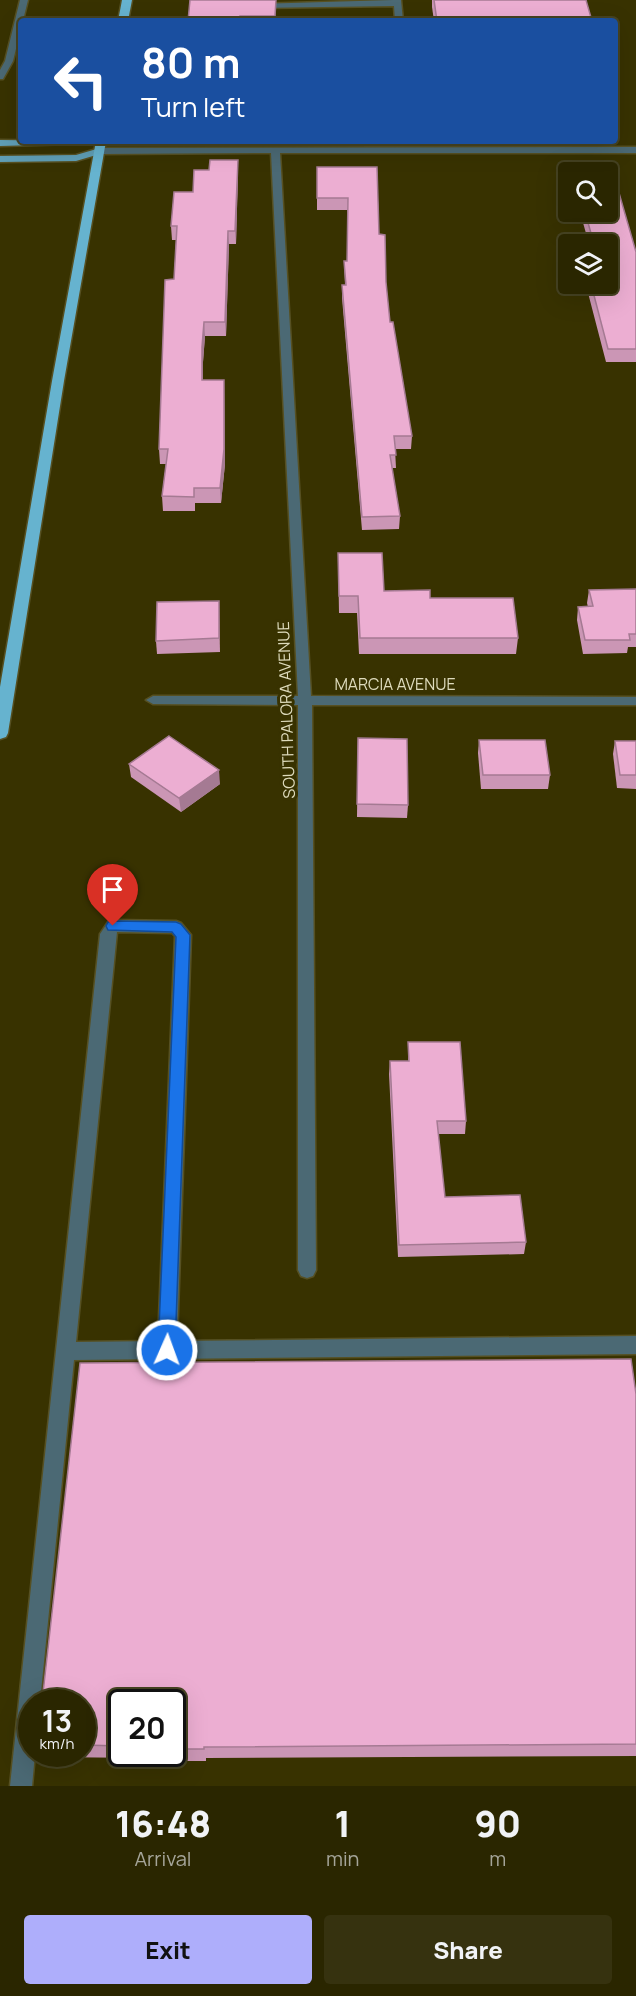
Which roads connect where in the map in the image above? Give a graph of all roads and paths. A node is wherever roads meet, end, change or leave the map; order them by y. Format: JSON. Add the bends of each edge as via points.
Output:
{"nodes":[{"id":1,"x":24,"y":0,"type":"edge"},
{"id":2,"x":127,"y":0,"type":"edge"},
{"id":3,"x":397,"y":2,"type":"edge"},
{"id":4,"x":250,"y":6,"type":"edge"},
{"id":5,"x":20,"y":18,"type":"edge"},
{"id":6,"x":124,"y":18,"type":"edge"},
{"id":7,"x":399,"y":18,"type":"edge"},
{"id":8,"x":18,"y":24,"type":"edge"},
{"id":9,"x":0,"y":77,"type":"edge"},
{"id":10,"x":0,"y":143,"type":"edge"},
{"id":11,"x":18,"y":143,"type":"edge"},
{"id":12,"x":328,"y":145,"type":"edge"},
{"id":13,"x":415,"y":145,"type":"edge"},
{"id":14,"x":97,"y":146,"type":"edge"},
{"id":15,"x":275,"y":150,"type":"junction"},
{"id":16,"x":636,"y":150,"type":"edge"},
{"id":17,"x":0,"y":159,"type":"edge"},
{"id":18,"x":153,"y":700,"type":"dead end"},
{"id":19,"x":305,"y":700,"type":"junction"},
{"id":20,"x":636,"y":701,"type":"edge"},
{"id":21,"x":0,"y":733,"type":"edge"},
{"id":22,"x":307,"y":1270,"type":"dead end"},
{"id":23,"x":636,"y":1345,"type":"edge"},
{"id":24,"x":167,"y":1350,"type":"junction"},
{"id":25,"x":65,"y":1351,"type":"junction"},
{"id":26,"x":21,"y":1786,"type":"edge"}],
"edges":[{"from":1,"to":5,"type":"street"},
{"from":2,"to":6,"type":"highway"},
{"from":3,"to":4,"type":"street"},
{"from":3,"to":7,"type":"street"},
{"from":8,"to":9,"type":"street","via":[[9,61]]},
{"from":10,"to":11,"type":"main road"},
{"from":12,"to":13,"type":"street"},
{"from":12,"to":15,"type":"street"},
{"from":13,"to":16,"type":"street"},
{"from":14,"to":15,"type":"street"},
{"from":14,"to":17,"type":"main road","via":[[76,158]]},
{"from":14,"to":21,"type":"highway"},
{"from":15,"to":19,"type":"street","name":"SOUTH PALORA AVENUE"},
{"from":18,"to":19,"type":"street","name":"MARCIA AVENUE"},
{"from":19,"to":20,"type":"street","name":"MARCIA AVENUE"},
{"from":19,"to":22,"type":"street","name":"SOUTH PALORA AVENUE"},
{"from":23,"to":24,"type":"street"},
{"from":24,"to":25,"type":"street"},
{"from":24,"to":25,"type":"street","via":[[183,935],[176,927],[113,926],[108,934]]},
{"from":25,"to":26,"type":"street"}]}
